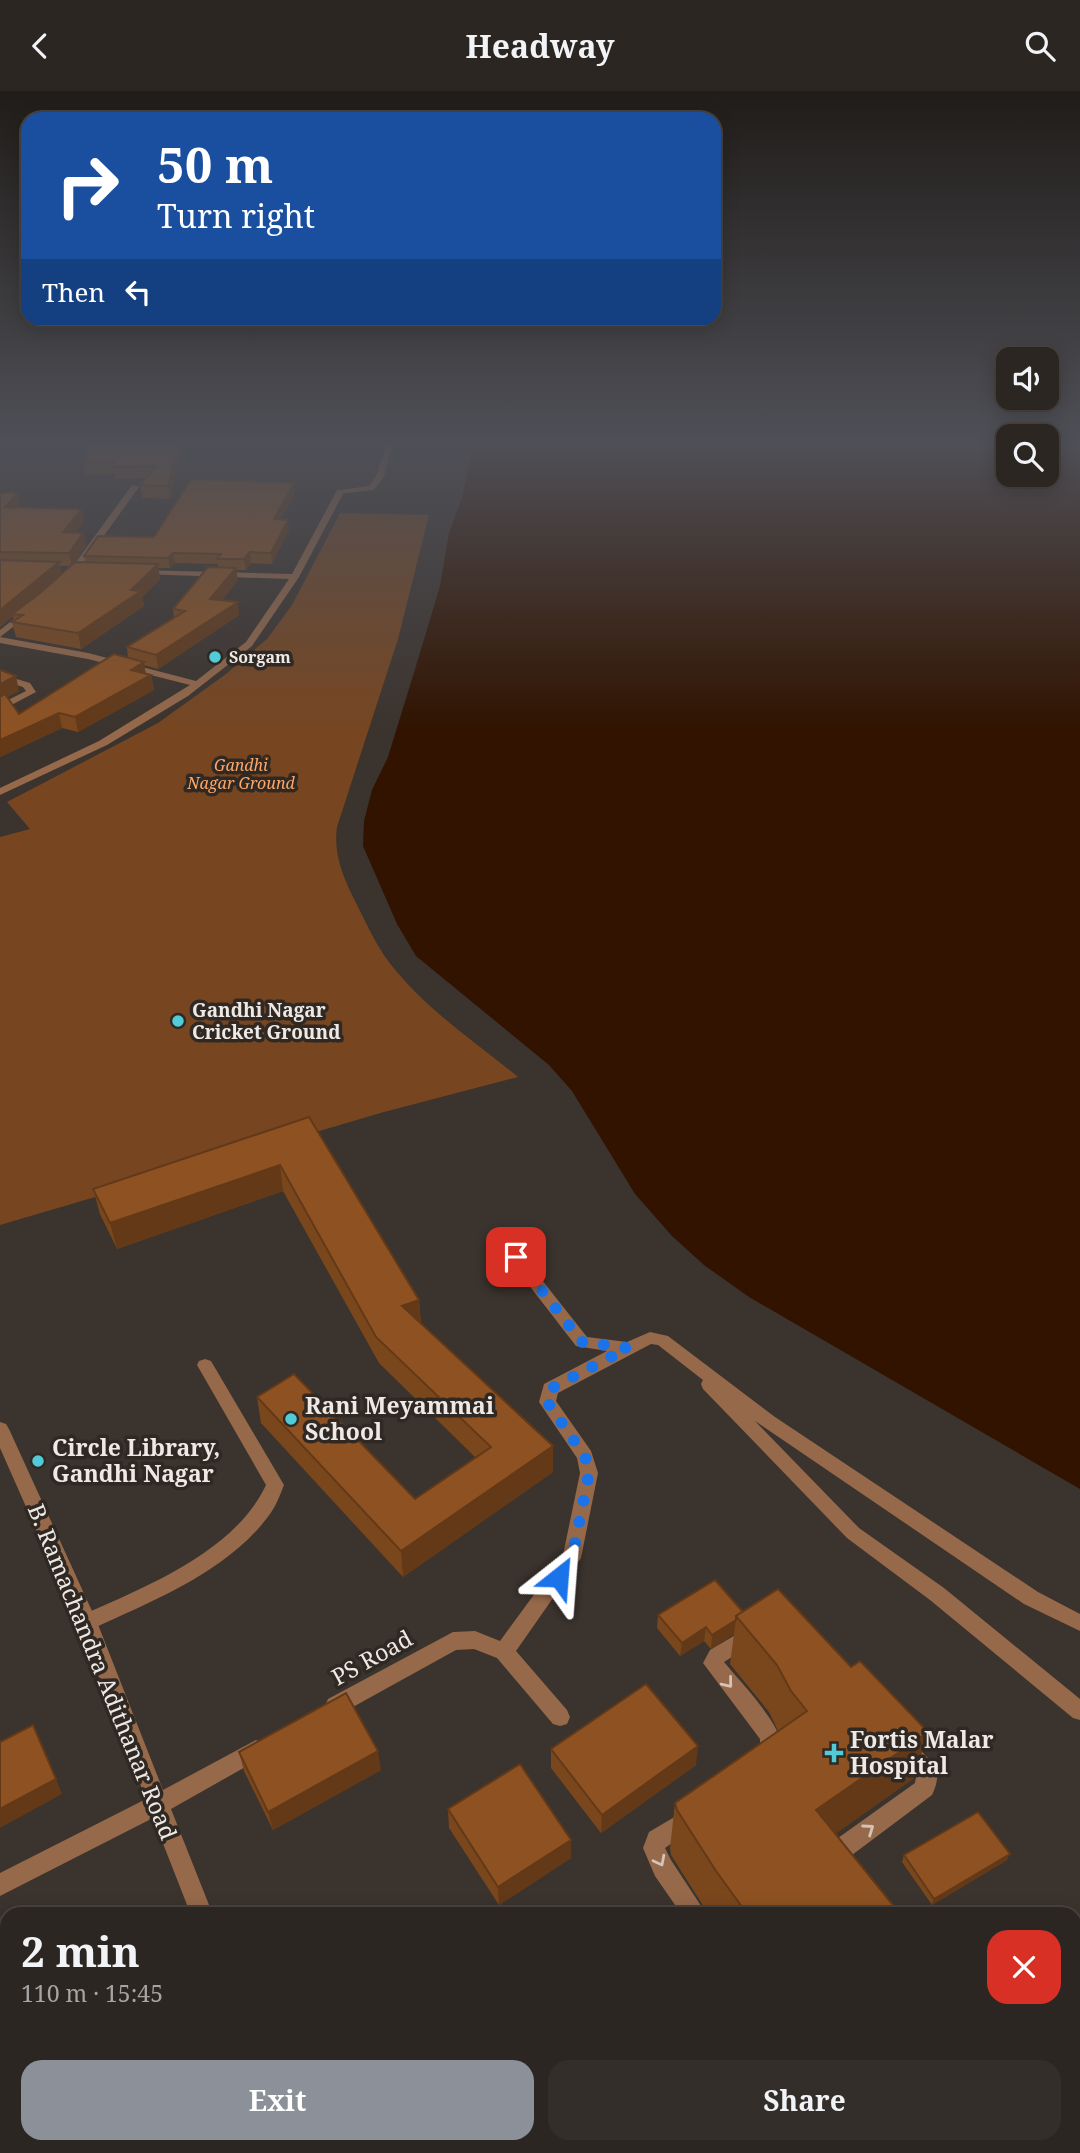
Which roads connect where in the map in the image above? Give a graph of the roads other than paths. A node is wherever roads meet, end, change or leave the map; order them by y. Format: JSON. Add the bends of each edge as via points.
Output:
{"nodes":[{"id":1,"x":99,"y":538,"type":"edge"},
{"id":2,"x":316,"y":538,"type":"edge"},
{"id":3,"x":76,"y":570,"type":"junction"},
{"id":4,"x":90,"y":571,"type":"edge"},
{"id":5,"x":131,"y":572,"type":"edge"},
{"id":6,"x":65,"y":574,"type":"edge"},
{"id":7,"x":295,"y":577,"type":"junction"},
{"id":8,"x":38,"y":605,"type":"edge"},
{"id":9,"x":0,"y":634,"type":"edge"},
{"id":10,"x":0,"y":640,"type":"edge"},
{"id":11,"x":0,"y":677,"type":"edge"},
{"id":12,"x":197,"y":684,"type":"junction"},
{"id":13,"x":0,"y":708,"type":"edge"},
{"id":14,"x":0,"y":792,"type":"edge"},
{"id":15,"x":499,"y":1236,"type":"dead end"},
{"id":16,"x":662,"y":1340,"type":"junction"},
{"id":17,"x":628,"y":1348,"type":"junction"},
{"id":18,"x":205,"y":1365,"type":"dead end"},
{"id":19,"x":0,"y":1429,"type":"edge"},
{"id":20,"x":87,"y":1622,"type":"junction"},
{"id":21,"x":1080,"y":1623,"type":"edge"},
{"id":22,"x":765,"y":1626,"type":"edge"},
{"id":23,"x":504,"y":1653,"type":"junction"},
{"id":24,"x":1080,"y":1711,"type":"edge"},
{"id":25,"x":323,"y":1713,"type":"edge"},
{"id":26,"x":560,"y":1717,"type":"dead end"},
{"id":27,"x":891,"y":1734,"type":"edge"},
{"id":28,"x":275,"y":1739,"type":"edge"},
{"id":29,"x":762,"y":1768,"type":"edge"},
{"id":30,"x":157,"y":1805,"type":"junction"},
{"id":31,"x":707,"y":1805,"type":"edge"},
{"id":32,"x":841,"y":1878,"type":"edge"},
{"id":33,"x":0,"y":1885,"type":"edge"},
{"id":34,"x":199,"y":1907,"type":"edge"},
{"id":35,"x":690,"y":1907,"type":"edge"}],
"edges":[{"from":1,"to":3,"type":"street"},
{"from":2,"to":7,"type":"street"},
{"from":3,"to":4,"type":"street"},
{"from":3,"to":6,"type":"street"},
{"from":5,"to":7,"type":"street"},
{"from":7,"to":12,"type":"street","via":[[249,644]]},
{"from":8,"to":9,"type":"street"},
{"from":10,"to":12,"type":"street","via":[[88,656]]},
{"from":11,"to":13,"type":"street","via":[[27,685],[31,692]]},
{"from":12,"to":14,"type":"street","via":[[103,743]]},
{"from":15,"to":17,"type":"street","via":[[582,1342]]},
{"from":16,"to":17,"type":"street","via":[[650,1338]]},
{"from":16,"to":21,"type":"street","via":[[769,1422],[1031,1598]]},
{"from":16,"to":24,"type":"street","via":[[853,1532]]},
{"from":17,"to":23,"type":"street","via":[[547,1394],[557,1420],[585,1456],[589,1473],[572,1558]]},
{"from":18,"to":20,"type":"street","via":[[275,1485],[272,1498],[222,1550],[168,1584]]},
{"from":19,"to":20,"type":"street","name":"B. Ramachandra Adithanar Road"},
{"from":20,"to":30,"type":"street","name":"B. Ramachandra Adithanar Road"},
{"from":22,"to":29,"type":"street","one_way":true,"via":[[713,1661],[767,1732],[771,1751]]},
{"from":23,"to":25,"type":"street","name":"PS Road","via":[[475,1640],[453,1641]]},
{"from":23,"to":26,"type":"street","name":"PS Road"},
{"from":32,"to":27,"type":"street","one_way":true,"via":[[831,1865],[834,1854],[923,1791],[927,1783],[924,1770]]},
{"from":28,"to":30,"type":"street"},
{"from":30,"to":33,"type":"street"},
{"from":30,"to":34,"type":"street","name":"B. Ramachandra Adithanar Road"},
{"from":31,"to":35,"type":"street","one_way":true,"via":[[663,1835],[654,1848]]}]}
